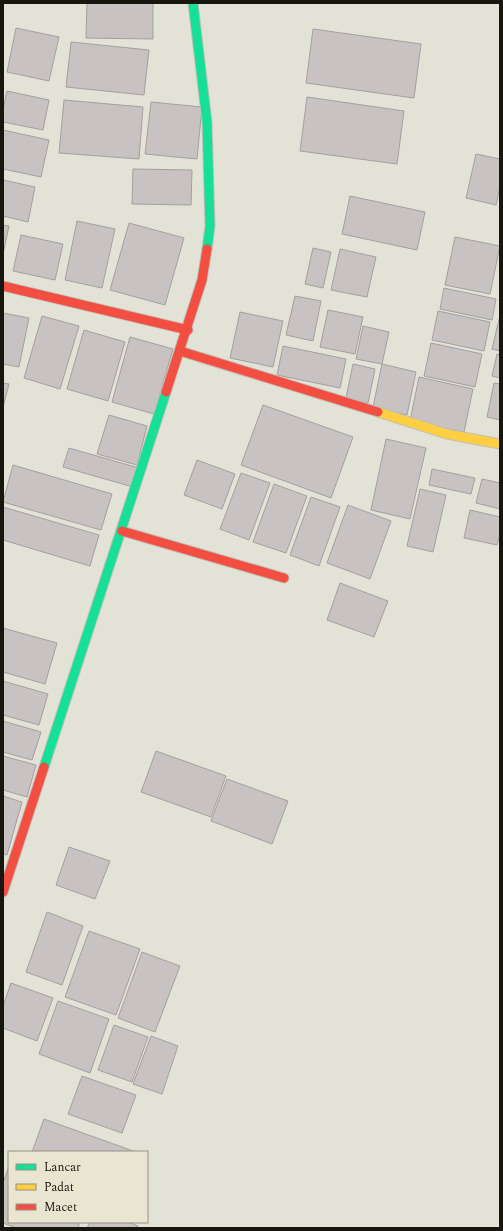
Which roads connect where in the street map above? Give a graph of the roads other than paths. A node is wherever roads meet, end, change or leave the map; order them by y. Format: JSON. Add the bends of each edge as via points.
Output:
{"nodes":[{"id":1,"x":193,"y":3,"type":"edge"},
{"id":2,"x":3,"y":286,"type":"edge"},
{"id":3,"x":188,"y":330,"type":"junction"},
{"id":4,"x":180,"y":351,"type":"junction"},
{"id":5,"x":500,"y":444,"type":"edge"},
{"id":6,"x":122,"y":530,"type":"junction"},
{"id":7,"x":284,"y":578,"type":"dead end"},
{"id":8,"x":3,"y":892,"type":"edge"}],
"edges":[{"from":1,"to":3,"type":"main road","via":[[207,122],[210,226],[202,280]]},
{"from":2,"to":3,"type":"main road"},
{"from":3,"to":4,"type":"main road"},
{"from":4,"to":5,"type":"main road","via":[[447,434]]},
{"from":4,"to":6,"type":"main road"},
{"from":6,"to":7,"type":"main road"},
{"from":6,"to":8,"type":"main road"}]}
